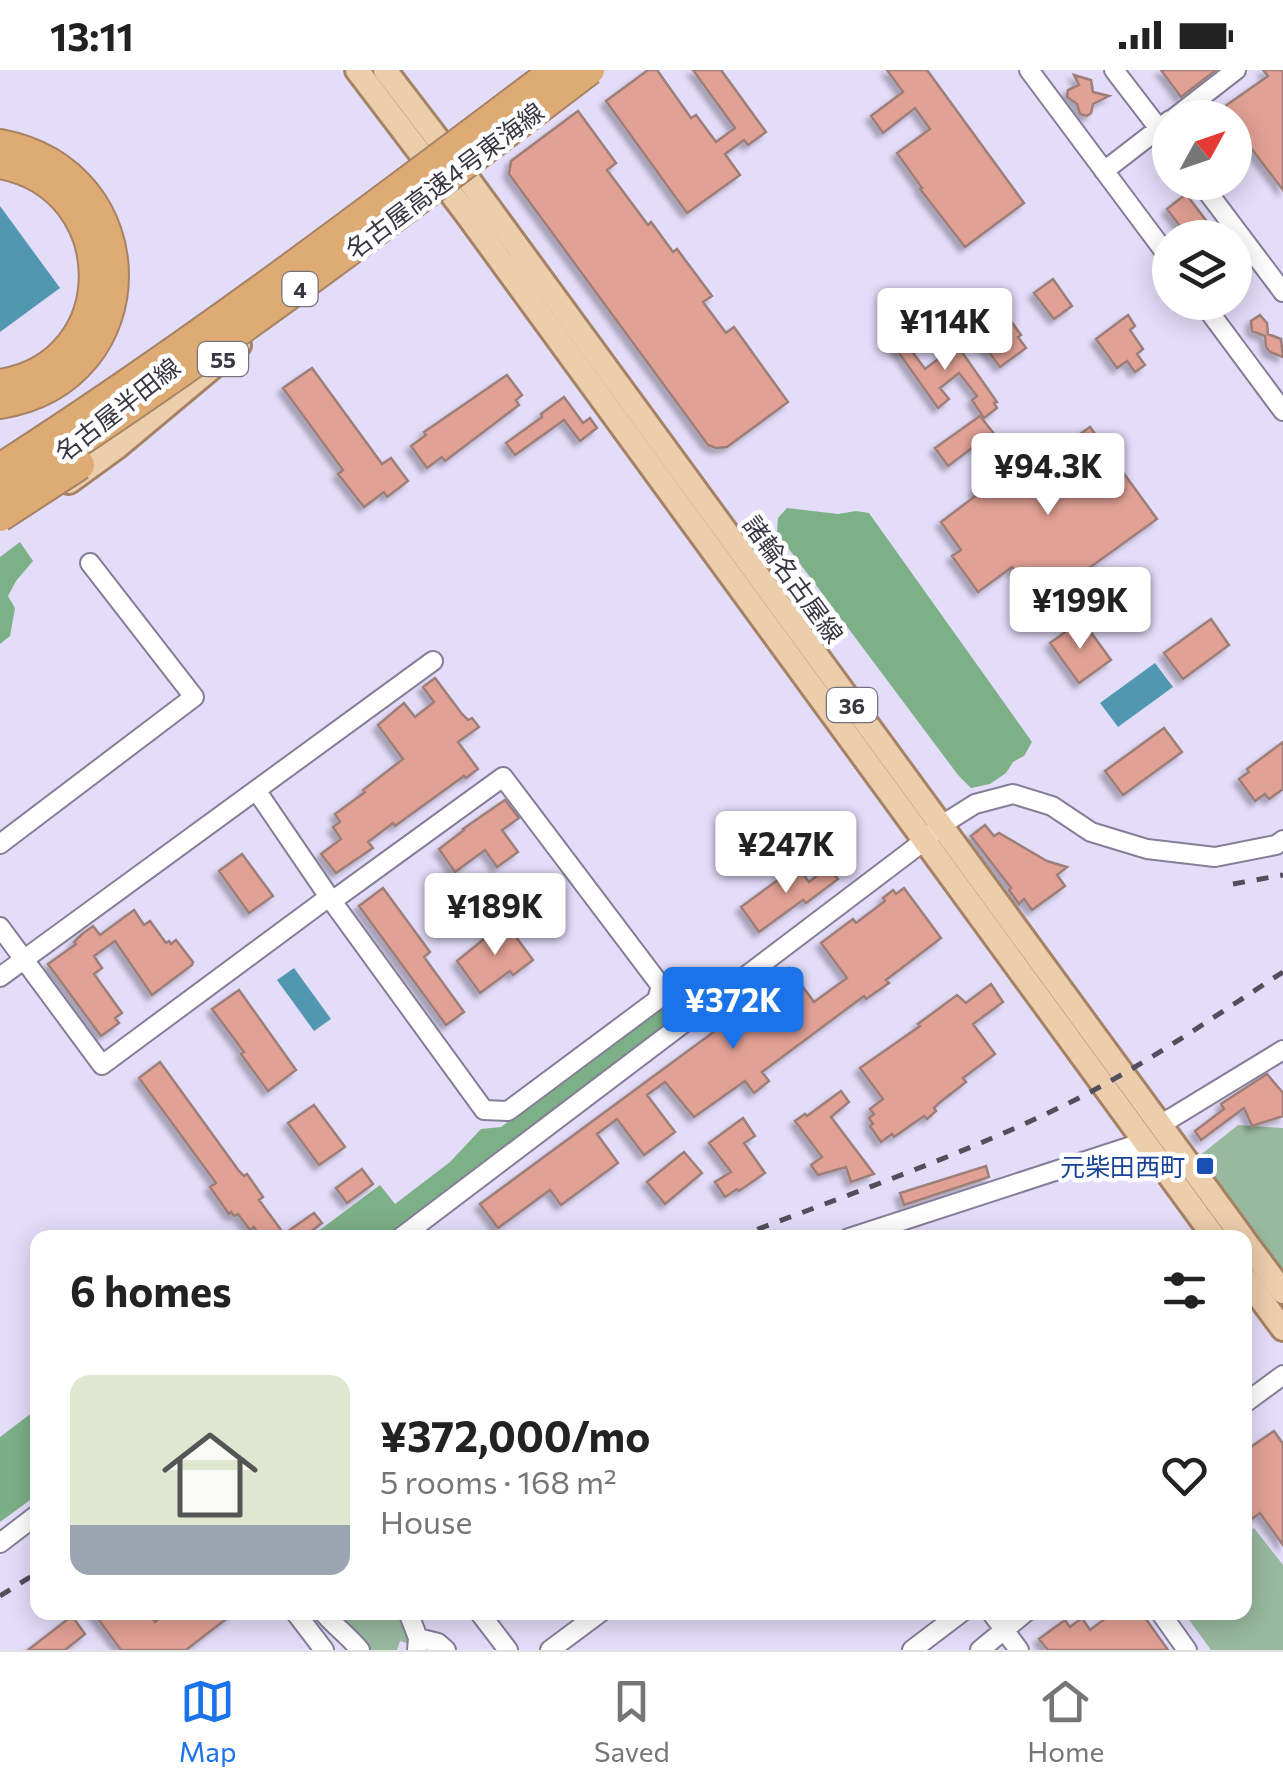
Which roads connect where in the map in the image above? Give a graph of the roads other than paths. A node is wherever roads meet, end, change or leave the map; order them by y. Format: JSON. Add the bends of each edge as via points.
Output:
{"nodes":[{"id":1,"x":357,"y":70,"type":"edge"},
{"id":2,"x":385,"y":70,"type":"edge"},
{"id":3,"x":544,"y":70,"type":"edge"},
{"id":4,"x":555,"y":70,"type":"edge"},
{"id":5,"x":590,"y":70,"type":"edge"},
{"id":6,"x":599,"y":70,"type":"edge"},
{"id":7,"x":1029,"y":70,"type":"edge"},
{"id":8,"x":1114,"y":70,"type":"edge"},
{"id":9,"x":1236,"y":70,"type":"edge"},
{"id":10,"x":1200,"y":100,"type":"edge"},
{"id":11,"x":1152,"y":110,"type":"edge"},
{"id":12,"x":1152,"y":138,"type":"edge"},
{"id":13,"x":0,"y":144,"type":"edge"},
{"id":14,"x":434,"y":153,"type":"junction"},
{"id":15,"x":0,"y":164,"type":"edge"},
{"id":16,"x":1104,"y":171,"type":"junction"},
{"id":17,"x":459,"y":174,"type":"junction"},
{"id":18,"x":1214,"y":200,"type":"edge"},
{"id":19,"x":1152,"y":236,"type":"edge"},
{"id":20,"x":274,"y":280,"type":"junction"},
{"id":21,"x":1283,"y":292,"type":"edge"},
{"id":22,"x":1215,"y":320,"type":"edge"},
{"id":23,"x":0,"y":384,"type":"edge"},
{"id":24,"x":0,"y":404,"type":"edge"},
{"id":25,"x":1283,"y":411,"type":"edge"},
{"id":26,"x":0,"y":452,"type":"edge"},
{"id":27,"x":0,"y":468,"type":"edge"},
{"id":28,"x":0,"y":483,"type":"edge"},
{"id":29,"x":0,"y":494,"type":"edge"},
{"id":30,"x":0,"y":517,"type":"edge"},
{"id":31,"x":0,"y":532,"type":"edge"},
{"id":32,"x":90,"y":563,"type":"dead end"},
{"id":33,"x":433,"y":661,"type":"dead end"},
{"id":34,"x":256,"y":790,"type":"junction"},
{"id":35,"x":932,"y":834,"type":"junction"},
{"id":36,"x":1283,"y":840,"type":"edge"},
{"id":37,"x":0,"y":844,"type":"edge"},
{"id":38,"x":331,"y":899,"type":"junction"},
{"id":39,"x":0,"y":928,"type":"edge"},
{"id":40,"x":23,"y":959,"type":"junction"},
{"id":41,"x":0,"y":977,"type":"edge"},
{"id":42,"x":1283,"y":1050,"type":"edge"},
{"id":43,"x":1152,"y":1134,"type":"junction"},
{"id":44,"x":411,"y":1230,"type":"edge"},
{"id":45,"x":872,"y":1230,"type":"edge"},
{"id":46,"x":1210,"y":1230,"type":"edge"},
{"id":47,"x":1236,"y":1230,"type":"edge"},
{"id":48,"x":1252,"y":1250,"type":"edge"},
{"id":49,"x":1252,"y":1287,"type":"edge"},
{"id":50,"x":1283,"y":1292,"type":"edge"},
{"id":51,"x":1283,"y":1329,"type":"edge"},
{"id":52,"x":1283,"y":1375,"type":"edge"},
{"id":53,"x":1252,"y":1399,"type":"edge"},
{"id":54,"x":30,"y":1520,"type":"edge"},
{"id":55,"x":0,"y":1543,"type":"edge"},
{"id":56,"x":300,"y":1620,"type":"edge"},
{"id":57,"x":331,"y":1620,"type":"edge"},
{"id":58,"x":485,"y":1620,"type":"edge"},
{"id":59,"x":589,"y":1620,"type":"edge"},
{"id":60,"x":951,"y":1620,"type":"edge"},
{"id":61,"x":997,"y":1620,"type":"edge"},
{"id":62,"x":1016,"y":1620,"type":"edge"},
{"id":63,"x":1166,"y":1620,"type":"edge"},
{"id":64,"x":1004,"y":1630,"type":"junction"},
{"id":65,"x":417,"y":1644,"type":"edge"},
{"id":66,"x":324,"y":1650,"type":"edge"},
{"id":67,"x":360,"y":1650,"type":"edge"},
{"id":68,"x":446,"y":1650,"type":"edge"},
{"id":69,"x":508,"y":1650,"type":"edge"},
{"id":70,"x":550,"y":1650,"type":"edge"},
{"id":71,"x":912,"y":1650,"type":"edge"},
{"id":72,"x":980,"y":1650,"type":"edge"},
{"id":73,"x":1019,"y":1650,"type":"edge"},
{"id":74,"x":1187,"y":1650,"type":"edge"}],
"edges":[{"from":1,"to":14,"type":"main road"},
{"from":2,"to":14,"type":"main road"},
{"from":3,"to":14,"type":"main road","name":"名古屋半田線","number":"55"},
{"from":4,"to":20,"type":"highway","name":"名古屋高速4号東海線","number":"4","bridge":true},
{"from":5,"to":17,"type":"highway","name":"名古屋高速4号東海線","number":"4","bridge":true},
{"from":6,"to":17,"type":"main road","name":"名古屋半田線","number":"55"},
{"from":7,"to":16,"type":"street"},
{"from":8,"to":11,"type":"street"},
{"from":9,"to":10,"type":"street"},
{"from":12,"to":16,"type":"street"},
{"from":13,"to":24,"type":"highway","via":[[38,155],[82,188],[106,229],[114,274],[105,322],[78,365],[50,387]]},
{"from":14,"to":17,"type":"main road","name":"諸輪名古屋線","number":"36"},
{"from":14,"to":28,"type":"main road","name":"名古屋半田線","number":"55"},
{"from":15,"to":23,"type":"highway","via":[[42,178],[74,209],[88,236],[95,281],[88,312],[63,352],[38,371]]},
{"from":16,"to":19,"type":"street"},
{"from":17,"to":29,"type":"highway","name":"名古屋高速4号東海線","number":"4","bridge":true,"via":[[167,384]]},
{"from":17,"to":30,"type":"highway","bridge":true,"via":[[221,368]]},
{"from":17,"to":31,"type":"main road","name":"名古屋半田線","number":"55"},
{"from":17,"to":35,"type":"main road","name":"諸輪名古屋線","number":"36"},
{"from":18,"to":21,"type":"street"},
{"from":20,"to":26,"type":"highway","bridge":true},
{"from":20,"to":27,"type":"highway","name":"名古屋高速4号東海線","number":"4","bridge":true},
{"from":22,"to":25,"type":"street"},
{"from":32,"to":37,"type":"street","via":[[194,697]]},
{"from":33,"to":34,"type":"street"},
{"from":34,"to":38,"type":"street"},
{"from":34,"to":40,"type":"street"},
{"from":35,"to":36,"type":"street","via":[[976,804],[1013,794],[1052,806],[1091,832],[1147,849],[1215,856]]},
{"from":35,"to":43,"type":"main road","name":"諸輪名古屋線","number":"36"},
{"from":35,"to":44,"type":"street"},
{"from":38,"to":38,"type":"street","via":[[484,1110],[508,1110],[657,1000],[660,986],[503,777]]},
{"from":38,"to":40,"type":"street","via":[[102,1065]]},
{"from":39,"to":40,"type":"street"},
{"from":40,"to":41,"type":"street"},
{"from":42,"to":43,"type":"street"},
{"from":43,"to":45,"type":"street"},
{"from":43,"to":46,"type":"main road","name":"諸輪名古屋線","number":"36"},
{"from":43,"to":47,"type":"main road","name":"諸輪名古屋線","number":"36"},
{"from":48,"to":50,"type":"main road","name":"諸輪名古屋線","number":"36"},
{"from":49,"to":51,"type":"main road"},
{"from":52,"to":53,"type":"street"},
{"from":54,"to":55,"type":"street"},
{"from":56,"to":66,"type":"street"},
{"from":57,"to":67,"type":"street"},
{"from":58,"to":69,"type":"street"},
{"from":59,"to":70,"type":"street"},
{"from":60,"to":71,"type":"street"},
{"from":61,"to":64,"type":"street"},
{"from":62,"to":64,"type":"street"},
{"from":63,"to":74,"type":"street"},
{"from":64,"to":72,"type":"street"},
{"from":64,"to":73,"type":"street"},
{"from":65,"to":68,"type":"street","via":[[438,1643]]}]}
